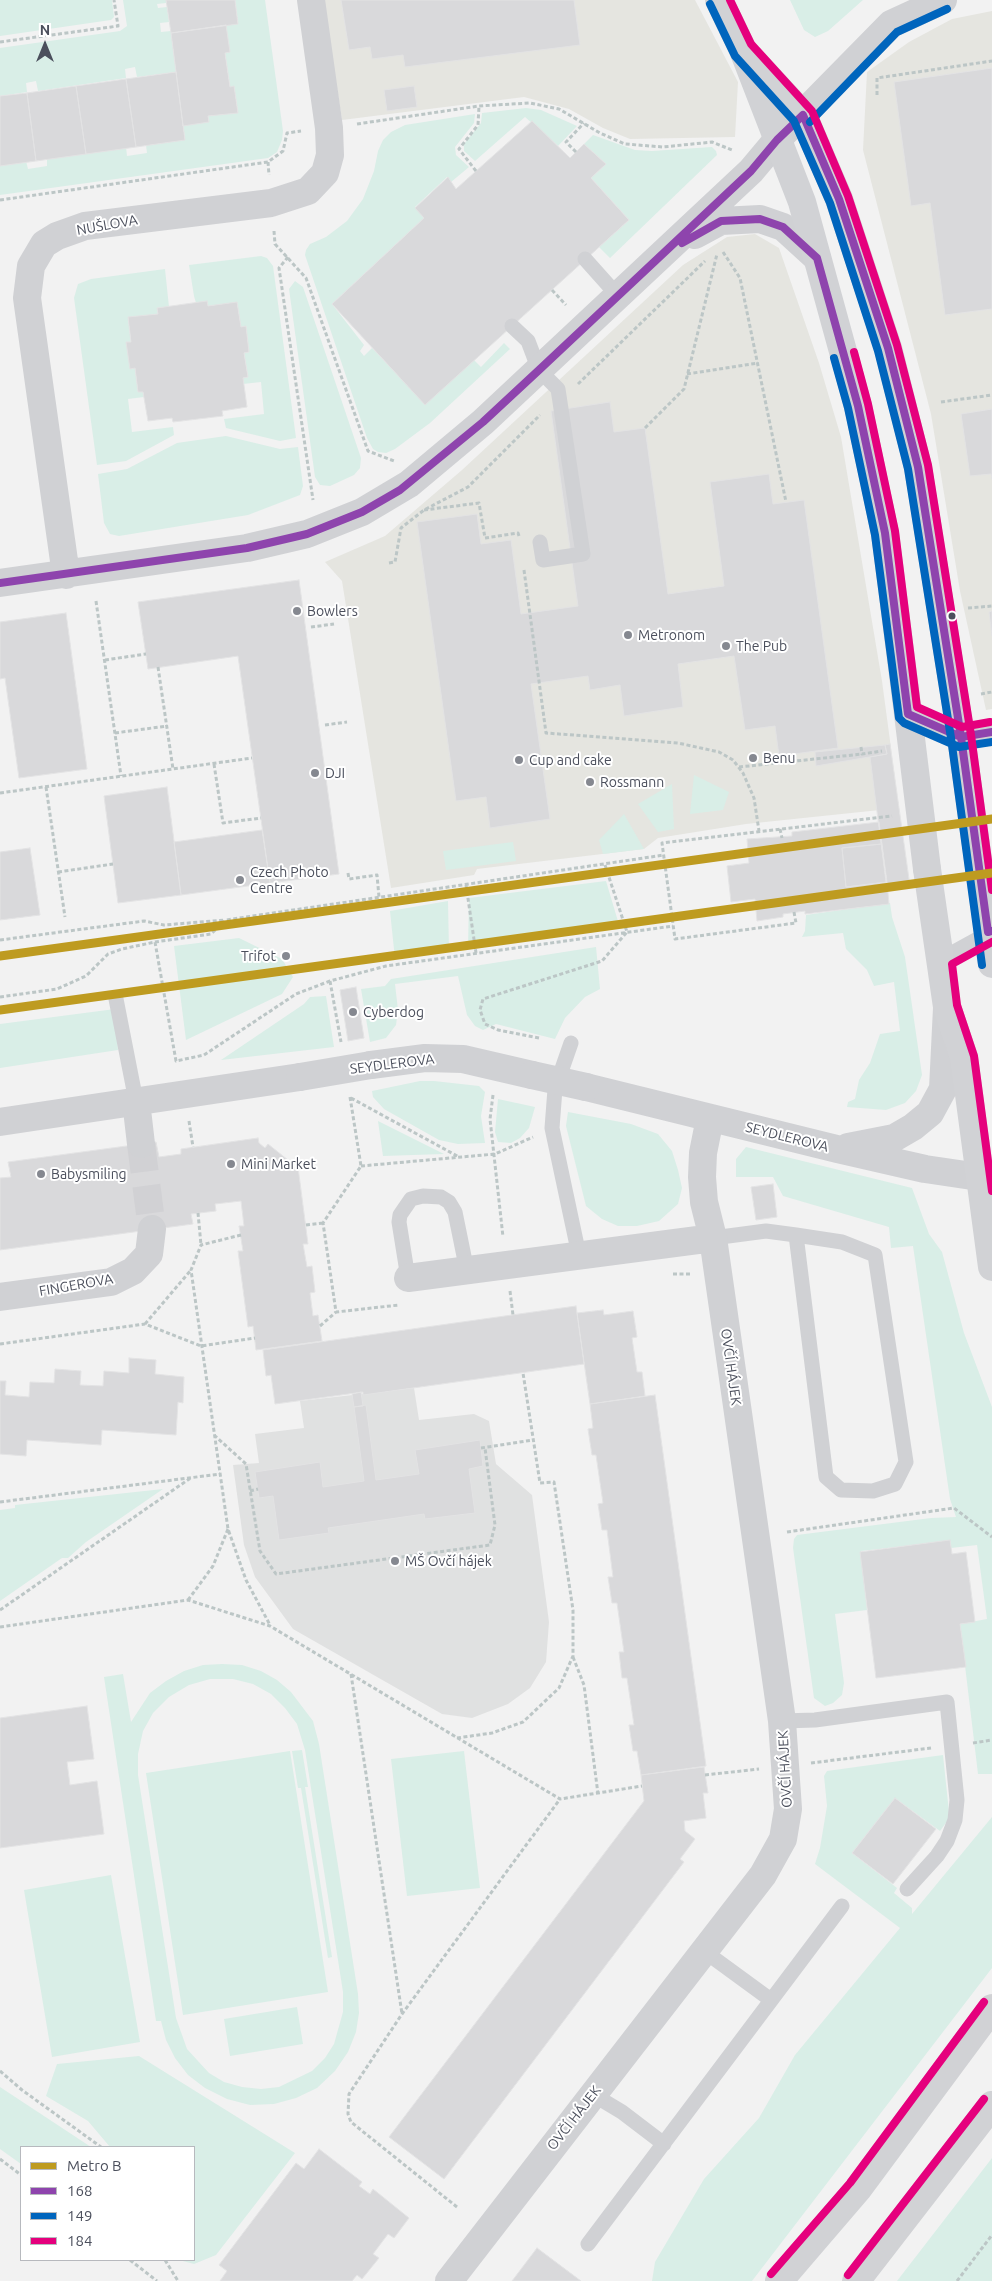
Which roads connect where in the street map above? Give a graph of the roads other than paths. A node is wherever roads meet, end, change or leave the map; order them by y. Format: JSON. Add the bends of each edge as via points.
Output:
{"nodes":[{"id":1,"x":311,"y":0,"type":"edge"},
{"id":2,"x":719,"y":0,"type":"edge"},
{"id":3,"x":943,"y":0,"type":"edge"},
{"id":4,"x":743,"y":50,"type":"junction"},
{"id":5,"x":803,"y":115,"type":"junction"},
{"id":6,"x":777,"y":140,"type":"junction"},
{"id":7,"x":659,"y":256,"type":"junction"},
{"id":8,"x":817,"y":258,"type":"junction"},
{"id":9,"x":585,"y":259,"type":"dead end"},
{"id":10,"x":618,"y":296,"type":"junction"},
{"id":11,"x":512,"y":326,"type":"dead end"},
{"id":12,"x":539,"y":370,"type":"junction"},
{"id":13,"x":540,"y":542,"type":"dead end"},
{"id":14,"x":66,"y":575,"type":"junction"},
{"id":15,"x":0,"y":583,"type":"edge"},
{"id":16,"x":908,"y":714,"type":"junction"},
{"id":17,"x":992,"y":732,"type":"edge"},
{"id":18,"x":961,"y":737,"type":"junction"},
{"id":19,"x":990,"y":931,"type":"edge"},
{"id":20,"x":941,"y":959,"type":"junction"},
{"id":21,"x":992,"y":964,"type":"edge"},
{"id":22,"x":116,"y":999,"type":"dead end"},
{"id":23,"x":947,"y":1006,"type":"junction"},
{"id":24,"x":571,"y":1043,"type":"dead end"},
{"id":25,"x":136,"y":1101,"type":"junction"},
{"id":26,"x":710,"y":1118,"type":"junction"},
{"id":27,"x":0,"y":1122,"type":"edge"},
{"id":28,"x":141,"y":1144,"type":"tunnel mouth"},
{"id":29,"x":837,"y":1149,"type":"junction"},
{"id":30,"x":986,"y":1179,"type":"edge"},
{"id":31,"x":152,"y":1230,"type":"tunnel mouth"},
{"id":32,"x":796,"y":1235,"type":"junction"},
{"id":33,"x":712,"y":1238,"type":"junction"},
{"id":34,"x":579,"y":1254,"type":"junction"},
{"id":35,"x":992,"y":1267,"type":"edge"},
{"id":36,"x":467,"y":1271,"type":"junction"},
{"id":37,"x":406,"y":1291,"type":"joint"},
{"id":38,"x":0,"y":1297,"type":"edge"},
{"id":39,"x":782,"y":1721,"type":"junction"},
{"id":40,"x":908,"y":1889,"type":"dead end"},
{"id":41,"x":842,"y":1906,"type":"dead end"},
{"id":42,"x":704,"y":1951,"type":"junction"},
{"id":43,"x":771,"y":2000,"type":"junction"},
{"id":44,"x":992,"y":2008,"type":"edge"},
{"id":45,"x":592,"y":2094,"type":"junction"},
{"id":46,"x":992,"y":2105,"type":"edge"},
{"id":47,"x":664,"y":2144,"type":"junction"},
{"id":48,"x":588,"y":2244,"type":"dead end"},
{"id":49,"x":449,"y":2281,"type":"edge"},
{"id":50,"x":779,"y":2281,"type":"edge"},
{"id":51,"x":856,"y":2281,"type":"edge"}],
"edges":[{"from":1,"to":14,"type":"street","name":"NUŠLOVA","via":[[330,155],[326,173],[308,191],[271,203],[85,226],[57,236],[36,254],[27,284],[27,298]]},
{"from":2,"to":4,"type":"main road"},
{"from":3,"to":5,"type":"street","via":[[891,24]]},
{"from":4,"to":5,"type":"main road"},
{"from":4,"to":6,"type":"main road"},
{"from":5,"to":6,"type":"street"},
{"from":5,"to":18,"type":"main road","via":[[843,211],[888,348],[918,467]]},
{"from":6,"to":7,"type":"street","via":[[751,171]]},
{"from":6,"to":8,"type":"main road","via":[[802,202]]},
{"from":7,"to":8,"type":"street","via":[[721,220],[748,218],[768,220],[783,227]]},
{"from":7,"to":10,"type":"street"},
{"from":8,"to":16,"type":"main road","via":[[858,406],[885,533]]},
{"from":9,"to":10,"type":"lane"},
{"from":10,"to":12,"type":"street"},
{"from":11,"to":12,"type":"lane","via":[[528,341]]},
{"from":12,"to":13,"type":"lane","via":[[558,389],[583,554],[543,560]]},
{"from":12,"to":14,"type":"street","via":[[409,484],[362,512],[307,534],[247,548]]},
{"from":14,"to":15,"type":"street"},
{"from":16,"to":18,"type":"lane"},
{"from":16,"to":20,"type":"main road","bridge":true},
{"from":17,"to":18,"type":"lane"},
{"from":18,"to":19,"type":"main road","bridge":true},
{"from":19,"to":20,"type":"lane"},
{"from":19,"to":21,"type":"main road"},
{"from":20,"to":23,"type":"main road"},
{"from":22,"to":25,"type":"lane"},
{"from":23,"to":29,"type":"street","name":"SEYDLEROVA","via":[[943,1089],[930,1113],[894,1138]]},
{"from":23,"to":30,"type":"main road","via":[[964,1057]]},
{"from":24,"to":34,"type":"lane","via":[[556,1089],[552,1128]]},
{"from":25,"to":26,"type":"street","name":"SEYDLEROVA","bridge":true,"via":[[425,1058],[463,1059]]},
{"from":25,"to":27,"type":"street","name":"SEYDLEROVA"},
{"from":25,"to":28,"type":"street"},
{"from":26,"to":29,"type":"street","name":"SEYDLEROVA"},
{"from":26,"to":33,"type":"street","name":"OVČÍ HÁJEK","via":[[702,1177]]},
{"from":29,"to":30,"type":"street","name":"SEYDLEROVA"},
{"from":30,"to":35,"type":"main road"},
{"from":31,"to":38,"type":"street","name":"FINGEROVA","via":[[149,1254],[133,1270],[111,1282]]},
{"from":32,"to":32,"type":"lane","via":[[842,1242],[875,1256],[906,1462],[895,1484],[873,1491],[841,1490],[826,1476]]},
{"from":32,"to":33,"type":"lane","via":[[766,1231]]},
{"from":33,"to":34,"type":"street"},
{"from":33,"to":39,"type":"street","name":"OVČÍ HÁJEK"},
{"from":34,"to":36,"type":"street","via":[[508,1279]]},
{"from":36,"to":37,"type":"street"},
{"from":36,"to":37,"type":"lane","via":[[455,1212],[449,1202],[441,1197],[411,1199],[399,1222]]},
{"from":39,"to":40,"type":"lane","via":[[815,1720],[947,1702],[958,1800],[955,1820],[937,1856]]},
{"from":39,"to":42,"type":"street","name":"OVČÍ HÁJEK","via":[[788,1809],[783,1839],[763,1875]]},
{"from":41,"to":43,"type":"lane"},
{"from":42,"to":43,"type":"lane"},
{"from":42,"to":45,"type":"street","name":"OVČÍ HÁJEK"},
{"from":43,"to":47,"type":"lane"},
{"from":44,"to":50,"type":"main road","via":[[858,2190]]},
{"from":45,"to":47,"type":"lane"},
{"from":45,"to":49,"type":"street","name":"OVČÍ HÁJEK"},
{"from":46,"to":51,"type":"main road"},
{"from":47,"to":48,"type":"lane"}]}
